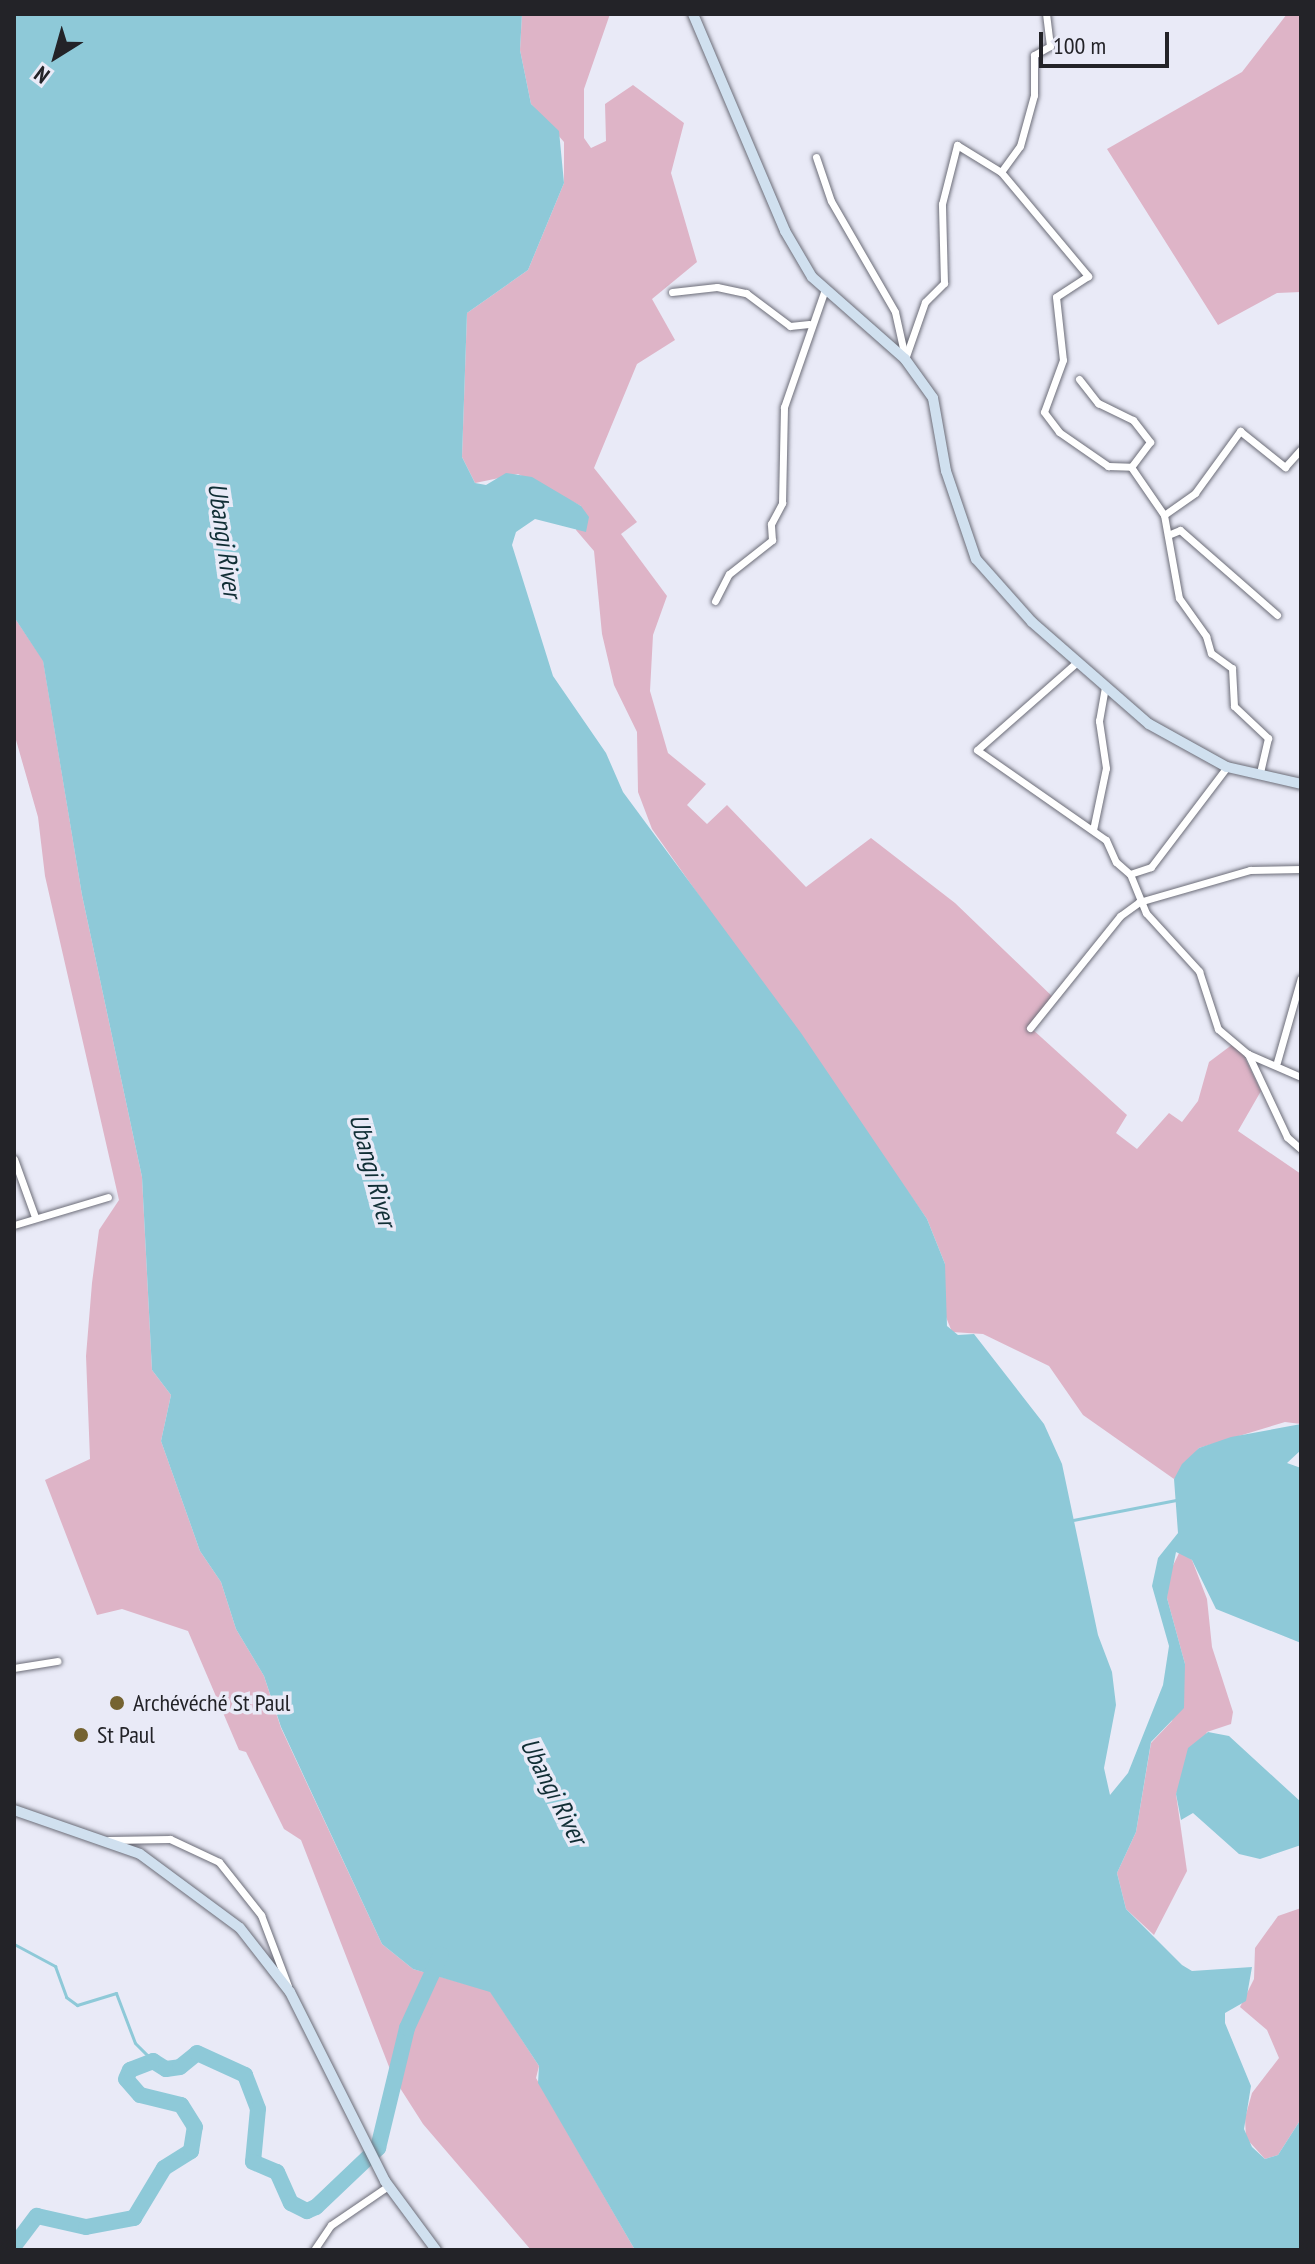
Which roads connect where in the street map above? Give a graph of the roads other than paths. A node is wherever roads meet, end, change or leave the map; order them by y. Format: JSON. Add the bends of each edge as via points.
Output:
{"nodes":[{"id":1,"x":693,"y":14,"type":"edge"},
{"id":2,"x":1046,"y":14,"type":"edge"},
{"id":3,"x":816,"y":157,"type":"dead end"},
{"id":4,"x":1001,"y":172,"type":"junction"},
{"id":5,"x":672,"y":292,"type":"dead end"},
{"id":6,"x":824,"y":292,"type":"junction"},
{"id":7,"x":809,"y":324,"type":"junction"},
{"id":8,"x":905,"y":359,"type":"junction"},
{"id":9,"x":1079,"y":379,"type":"dead end"},
{"id":10,"x":1301,"y":449,"type":"edge"},
{"id":11,"x":1131,"y":467,"type":"junction"},
{"id":12,"x":1164,"y":515,"type":"junction"},
{"id":13,"x":1168,"y":535,"type":"junction"},
{"id":14,"x":715,"y":601,"type":"dead end"},
{"id":15,"x":1277,"y":615,"type":"dead end"},
{"id":16,"x":1077,"y":662,"type":"junction"},
{"id":17,"x":1105,"y":688,"type":"junction"},
{"id":18,"x":1227,"y":767,"type":"junction"},
{"id":19,"x":1260,"y":773,"type":"junction"},
{"id":20,"x":1301,"y":784,"type":"edge"},
{"id":21,"x":1093,"y":830,"type":"junction"},
{"id":22,"x":1301,"y":869,"type":"edge"},
{"id":23,"x":1130,"y":874,"type":"junction"},
{"id":24,"x":1139,"y":902,"type":"junction"},
{"id":25,"x":1301,"y":978,"type":"edge"},
{"id":26,"x":1030,"y":1028,"type":"dead end"},
{"id":27,"x":1248,"y":1054,"type":"junction"},
{"id":28,"x":1277,"y":1062,"type":"junction"},
{"id":29,"x":1301,"y":1077,"type":"edge"},
{"id":30,"x":1301,"y":1149,"type":"edge"},
{"id":31,"x":14,"y":1159,"type":"edge"},
{"id":32,"x":108,"y":1197,"type":"dead end"},
{"id":33,"x":35,"y":1217,"type":"junction"},
{"id":34,"x":14,"y":1225,"type":"edge"},
{"id":35,"x":57,"y":1661,"type":"dead end"},
{"id":36,"x":14,"y":1668,"type":"edge"},
{"id":37,"x":14,"y":1810,"type":"edge"},
{"id":38,"x":109,"y":1840,"type":"junction"},
{"id":39,"x":290,"y":1992,"type":"junction"},
{"id":40,"x":386,"y":2183,"type":"junction"},
{"id":41,"x":314,"y":2250,"type":"edge"},
{"id":42,"x":436,"y":2250,"type":"edge"}],
"edges":[{"from":1,"to":6,"type":"main road","via":[[785,231]]},
{"from":2,"to":4,"type":"street","via":[[1050,46],[1034,55],[1034,95],[1020,146]]},
{"from":3,"to":8,"type":"street","via":[[831,201],[895,312]]},
{"from":4,"to":8,"type":"street","via":[[957,145],[942,204],[944,283],[925,302]]},
{"from":4,"to":11,"type":"street","via":[[1088,276],[1056,297],[1061,376],[1044,412],[1059,432],[1108,466]]},
{"from":5,"to":7,"type":"street","via":[[717,287],[746,293],[790,326]]},
{"from":6,"to":7,"type":"street"},
{"from":6,"to":8,"type":"main road"},
{"from":7,"to":14,"type":"street","via":[[802,365],[784,407],[782,503],[771,524],[772,540],[729,574]]},
{"from":8,"to":16,"type":"main road","via":[[933,398],[946,471],[976,559]]},
{"from":9,"to":11,"type":"street","via":[[1098,403],[1133,420],[1150,442]]},
{"from":10,"to":12,"type":"street","via":[[1285,467],[1240,431],[1195,493]]},
{"from":11,"to":12,"type":"street"},
{"from":12,"to":13,"type":"street"},
{"from":13,"to":15,"type":"street","via":[[1180,530]]},
{"from":13,"to":19,"type":"street","via":[[1179,598],[1206,636],[1211,653],[1232,668],[1234,706],[1268,738]]},
{"from":16,"to":17,"type":"main road"},
{"from":16,"to":21,"type":"street","via":[[977,750]]},
{"from":17,"to":18,"type":"main road","via":[[1149,724]]},
{"from":17,"to":21,"type":"street","via":[[1099,721],[1106,768]]},
{"from":18,"to":19,"type":"main road"},
{"from":18,"to":23,"type":"street","via":[[1151,867]]},
{"from":19,"to":20,"type":"main road"},
{"from":21,"to":23,"type":"street"},
{"from":22,"to":24,"type":"street","via":[[1250,870]]},
{"from":23,"to":24,"type":"street"},
{"from":24,"to":26,"type":"street","via":[[1120,916]]},
{"from":24,"to":27,"type":"street","via":[[1199,971],[1218,1029]]},
{"from":25,"to":28,"type":"street"},
{"from":27,"to":28,"type":"street"},
{"from":27,"to":30,"type":"street","via":[[1287,1137]]},
{"from":28,"to":29,"type":"street"},
{"from":31,"to":33,"type":"street"},
{"from":32,"to":33,"type":"street"},
{"from":33,"to":34,"type":"street"},
{"from":35,"to":36,"type":"street"},
{"from":37,"to":38,"type":"main road"},
{"from":38,"to":39,"type":"main road","via":[[206,1897],[249,1939]]},
{"from":38,"to":39,"type":"street","via":[[170,1839],[219,1862],[272,1936]]},
{"from":39,"to":40,"type":"main road"},
{"from":40,"to":41,"type":"street","via":[[331,2225]]},
{"from":40,"to":42,"type":"main road"}]}
